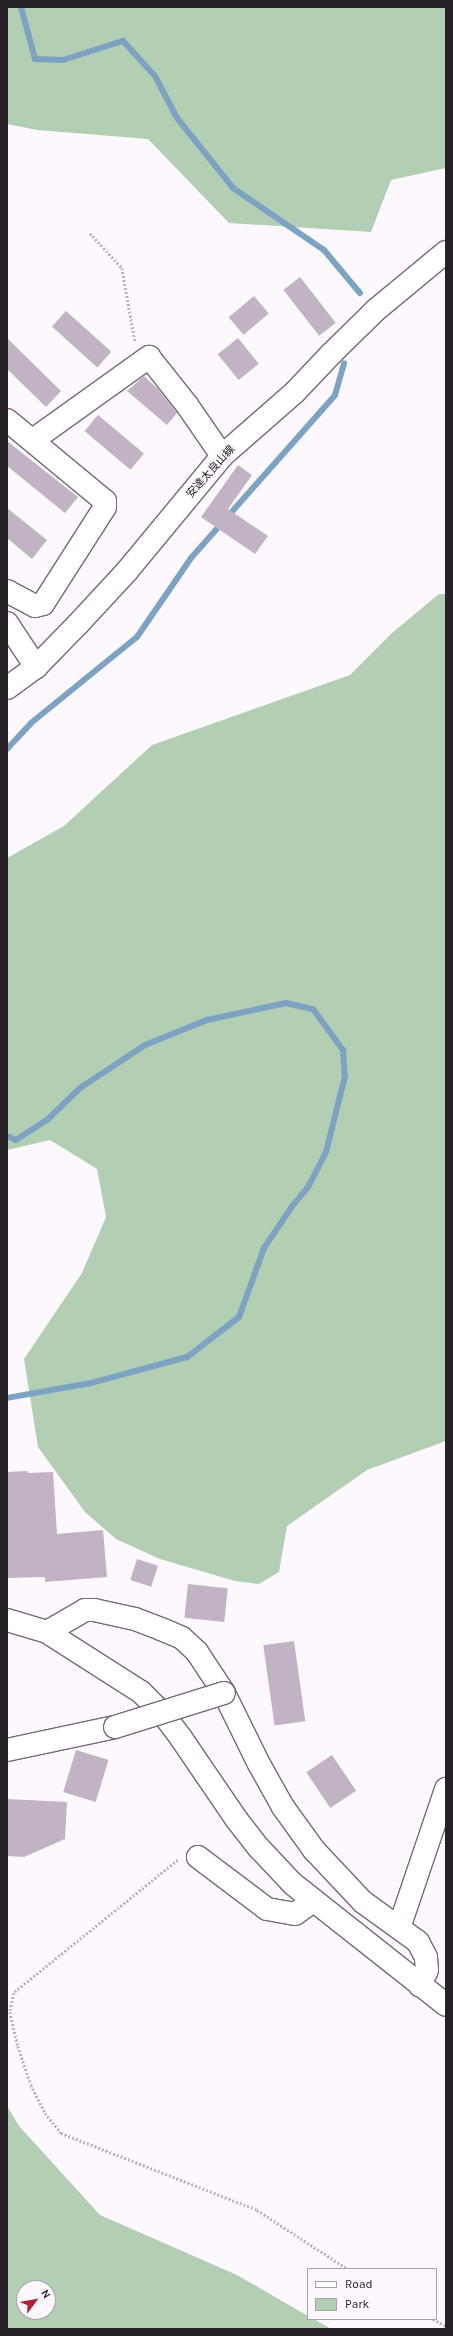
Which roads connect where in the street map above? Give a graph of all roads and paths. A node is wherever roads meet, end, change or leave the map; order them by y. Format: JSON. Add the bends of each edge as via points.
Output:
{"nodes":[{"id":1,"x":90,"y":233,"type":"dead end"},
{"id":2,"x":446,"y":252,"type":"edge"},
{"id":3,"x":139,"y":364,"type":"junction"},
{"id":4,"x":7,"y":420,"type":"edge"},
{"id":5,"x":33,"y":440,"type":"junction"},
{"id":6,"x":222,"y":456,"type":"junction"},
{"id":7,"x":7,"y":591,"type":"edge"},
{"id":8,"x":7,"y":623,"type":"edge"},
{"id":9,"x":36,"y":668,"type":"junction"},
{"id":10,"x":7,"y":688,"type":"edge"},
{"id":11,"x":7,"y":1620,"type":"edge"},
{"id":12,"x":48,"y":1632,"type":"junction"},
{"id":13,"x":224,"y":1693,"type":"junction"},
{"id":14,"x":7,"y":1750,"type":"edge"},
{"id":15,"x":446,"y":1789,"type":"edge"},
{"id":16,"x":198,"y":1857,"type":"joint"},
{"id":17,"x":313,"y":1901,"type":"junction"},
{"id":18,"x":399,"y":1928,"type":"junction"},
{"id":19,"x":420,"y":1985,"type":"junction"},
{"id":20,"x":446,"y":2005,"type":"edge"},
{"id":21,"x":346,"y":2268,"type":"edge"},
{"id":22,"x":434,"y":2320,"type":"edge"},
{"id":23,"x":446,"y":2326,"type":"edge"}],
"edges":[{"from":1,"to":3,"type":"path","via":[[122,268]]},
{"from":2,"to":6,"type":"street","name":"安達太良山線","via":[[377,309],[294,393]]},
{"from":3,"to":5,"type":"street"},
{"from":3,"to":6,"type":"street","via":[[149,357]]},
{"from":4,"to":5,"type":"street"},
{"from":5,"to":7,"type":"street","via":[[105,501],[104,507],[43,604],[34,606]]},
{"from":6,"to":9,"type":"street","name":"安達太良山線","via":[[127,571]]},
{"from":8,"to":9,"type":"street"},
{"from":9,"to":10,"type":"street","name":"安達太良山線"},
{"from":11,"to":12,"type":"street"},
{"from":12,"to":13,"type":"street","via":[[85,1610],[135,1619],[182,1638],[198,1652]]},
{"from":12,"to":17,"type":"street","via":[[141,1692],[163,1714],[182,1738],[210,1784],[260,1849]]},
{"from":13,"to":14,"type":"street","bridge":true,"via":[[115,1727]]},
{"from":13,"to":18,"type":"street","via":[[280,1801],[314,1850],[363,1902]]},
{"from":15,"to":18,"type":"street"},
{"from":16,"to":17,"type":"street","via":[[267,1909],[295,1914]]},
{"from":16,"to":21,"type":"path","via":[[185,1856],[178,1860],[14,1993],[10,2012],[31,2085],[60,2133],[257,2210]]},
{"from":17,"to":19,"type":"street"},
{"from":18,"to":19,"type":"street","via":[[418,1942],[426,1957],[427,1970]]},
{"from":19,"to":20,"type":"street"},
{"from":22,"to":23,"type":"path"}]}
